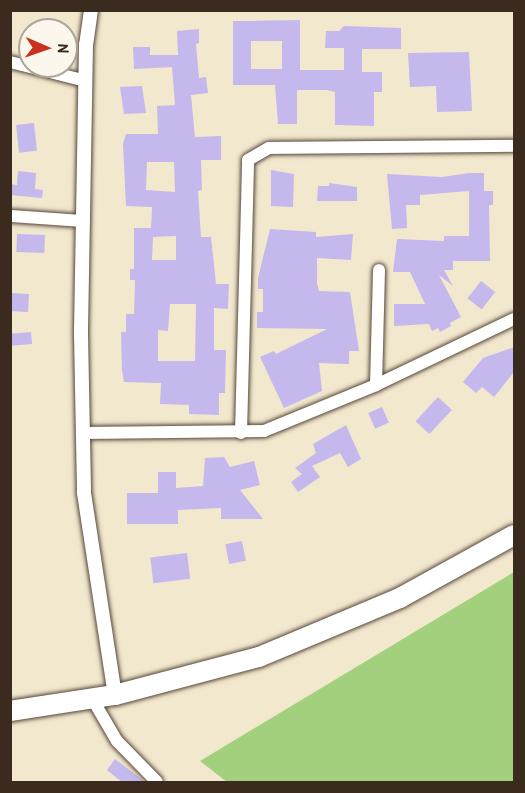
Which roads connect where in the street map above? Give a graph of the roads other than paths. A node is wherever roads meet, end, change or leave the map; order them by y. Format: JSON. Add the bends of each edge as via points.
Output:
{"nodes":[{"id":1,"x":91,"y":10,"type":"edge"},
{"id":2,"x":10,"y":62,"type":"edge"},
{"id":3,"x":86,"y":81,"type":"junction"},
{"id":4,"x":514,"y":146,"type":"edge"},
{"id":5,"x":10,"y":216,"type":"edge"},
{"id":6,"x":84,"y":221,"type":"junction"},
{"id":7,"x":379,"y":270,"type":"dead end"},
{"id":8,"x":514,"y":319,"type":"edge"},
{"id":9,"x":376,"y":385,"type":"junction"},
{"id":10,"x":82,"y":433,"type":"junction"},
{"id":11,"x":241,"y":434,"type":"junction"},
{"id":12,"x":514,"y":535,"type":"edge"},
{"id":13,"x":115,"y":695,"type":"junction"},
{"id":14,"x":93,"y":700,"type":"junction"},
{"id":15,"x":10,"y":711,"type":"edge"},
{"id":16,"x":157,"y":783,"type":"edge"}],
"edges":[{"from":1,"to":3,"type":"street"},
{"from":2,"to":3,"type":"street"},
{"from":3,"to":6,"type":"street"},
{"from":4,"to":11,"type":"street","via":[[269,148],[248,160]]},
{"from":5,"to":6,"type":"street"},
{"from":6,"to":10,"type":"street"},
{"from":7,"to":9,"type":"street"},
{"from":8,"to":9,"type":"street"},
{"from":9,"to":11,"type":"street","via":[[264,431]]},
{"from":10,"to":11,"type":"street"},
{"from":10,"to":13,"type":"street","via":[[89,540]]},
{"from":12,"to":13,"type":"highway","via":[[400,598],[330,629],[192,678]]},
{"from":13,"to":14,"type":"highway"},
{"from":14,"to":15,"type":"highway"},
{"from":14,"to":16,"type":"street","via":[[117,741]]}]}
